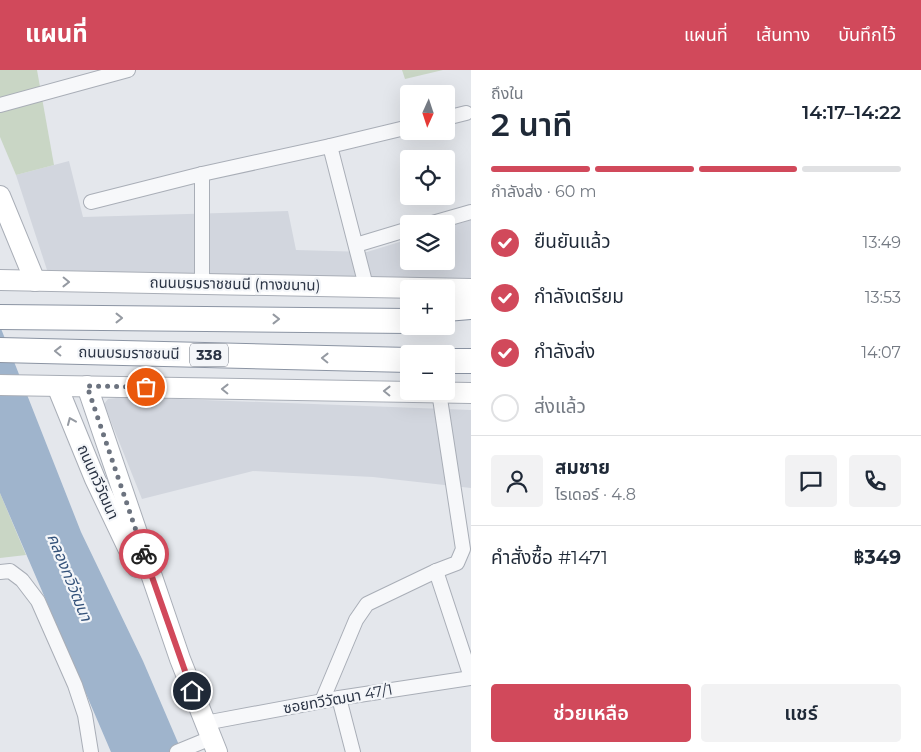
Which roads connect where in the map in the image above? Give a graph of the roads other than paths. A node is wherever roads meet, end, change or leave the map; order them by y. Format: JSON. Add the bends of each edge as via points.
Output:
{"nodes":[{"id":1,"x":128,"y":70,"type":"edge"},
{"id":2,"x":0,"y":105,"type":"edge"},
{"id":3,"x":466,"y":113,"type":"dead end"},
{"id":4,"x":455,"y":116,"type":"edge"},
{"id":5,"x":400,"y":129,"type":"edge"},
{"id":6,"x":330,"y":146,"type":"junction"},
{"id":7,"x":202,"y":174,"type":"junction"},
{"id":8,"x":0,"y":196,"type":"edge"},
{"id":9,"x":91,"y":202,"type":"dead end"},
{"id":10,"x":471,"y":212,"type":"edge"},
{"id":11,"x":455,"y":217,"type":"edge"},
{"id":12,"x":400,"y":233,"type":"edge"},
{"id":13,"x":8,"y":237,"type":"edge"},
{"id":14,"x":356,"y":245,"type":"junction"},
{"id":15,"x":0,"y":280,"type":"edge"},
{"id":16,"x":35,"y":281,"type":"junction"},
{"id":17,"x":202,"y":284,"type":"junction"},
{"id":18,"x":366,"y":286,"type":"junction"},
{"id":19,"x":471,"y":288,"type":"edge"},
{"id":20,"x":471,"y":307,"type":"edge"},
{"id":21,"x":455,"y":308,"type":"edge"},
{"id":22,"x":400,"y":313,"type":"edge"},
{"id":23,"x":0,"y":317,"type":"edge"},
{"id":24,"x":302,"y":319,"type":"junction"},
{"id":25,"x":400,"y":321,"type":"edge"},
{"id":26,"x":455,"y":322,"type":"edge"},
{"id":27,"x":471,"y":322,"type":"edge"},
{"id":28,"x":5,"y":350,"type":"edge"},
{"id":29,"x":400,"y":360,"type":"edge"},
{"id":30,"x":455,"y":361,"type":"edge"},
{"id":31,"x":471,"y":361,"type":"edge"},
{"id":32,"x":10,"y":385,"type":"edge"},
{"id":33,"x":57,"y":386,"type":"junction"},
{"id":34,"x":87,"y":386,"type":"junction"},
{"id":35,"x":400,"y":391,"type":"edge"},
{"id":36,"x":455,"y":392,"type":"edge"},
{"id":37,"x":471,"y":393,"type":"edge"},
{"id":38,"x":441,"y":400,"type":"edge"},
{"id":39,"x":436,"y":571,"type":"junction"},
{"id":40,"x":0,"y":572,"type":"edge"},
{"id":41,"x":180,"y":659,"type":"junction"},
{"id":42,"x":471,"y":677,"type":"edge"},
{"id":43,"x":339,"y":698,"type":"junction"},
{"id":44,"x":322,"y":701,"type":"junction"},
{"id":45,"x":211,"y":738,"type":"edge"},
{"id":46,"x":91,"y":752,"type":"edge"},
{"id":47,"x":178,"y":752,"type":"edge"},
{"id":48,"x":353,"y":752,"type":"edge"}],
"edges":[{"from":1,"to":2,"type":"street"},
{"from":3,"to":4,"type":"street"},
{"from":5,"to":6,"type":"street"},
{"from":6,"to":7,"type":"street"},
{"from":6,"to":14,"type":"street"},
{"from":7,"to":9,"type":"street"},
{"from":7,"to":17,"type":"street"},
{"from":8,"to":13,"type":"main road"},
{"from":10,"to":11,"type":"street"},
{"from":12,"to":14,"type":"street"},
{"from":13,"to":16,"type":"main road"},
{"from":14,"to":18,"type":"street"},
{"from":15,"to":16,"type":"main road","name":"ถนนบรมราชชนนี (ทางขนาน)"},
{"from":16,"to":17,"type":"main road","name":"ถนนบรมราชชนนี (ทางขนาน)","one_way":true},
{"from":17,"to":18,"type":"main road","name":"ถนนบรมราชชนนี (ทางขนาน)"},
{"from":18,"to":19,"type":"main road","name":"ถนนบรมราชชนนี (ทางขนาน)"},
{"from":20,"to":21,"type":"highway"},
{"from":22,"to":24,"type":"highway"},
{"from":23,"to":24,"type":"highway","one_way":true},
{"from":24,"to":25,"type":"highway"},
{"from":26,"to":27,"type":"highway"},
{"from":29,"to":28,"type":"highway","name":"ถนนบรมราชชนนี","number":"338","one_way":true},
{"from":30,"to":31,"type":"highway"},
{"from":32,"to":33,"type":"main road","number":"338"},
{"from":33,"to":34,"type":"main road","number":"338"},
{"from":41,"to":33,"type":"main road","name":"ถนนทวีวัฒนา","one_way":true,"via":[[96,479]]},
{"from":35,"to":34,"type":"main road","number":"338","one_way":true},
{"from":34,"to":41,"type":"main road","name":"ถนนทวีวัฒนา"},
{"from":36,"to":37,"type":"main road","number":"338"},
{"from":38,"to":39,"type":"street","via":[[463,549],[458,564]]},
{"from":39,"to":42,"type":"street"},
{"from":39,"to":44,"type":"street","via":[[368,604],[356,620]]},
{"from":40,"to":46,"type":"street","via":[[10,571],[22,580],[38,601],[75,685],[85,715]]},
{"from":41,"to":45,"type":"main road","name":"ถนนทวีวัฒนา"},
{"from":42,"to":43,"type":"street","name":"ซอยทวีวัฒนา 47/1"},
{"from":43,"to":44,"type":"street","name":"ซอยทวีวัฒนา 47/1"},
{"from":43,"to":48,"type":"street"},
{"from":44,"to":45,"type":"street","name":"ซอยทวีวัฒนา 47/1"},
{"from":45,"to":47,"type":"street","name":"ซอยทวีวัฒนา 47/1"}]}
